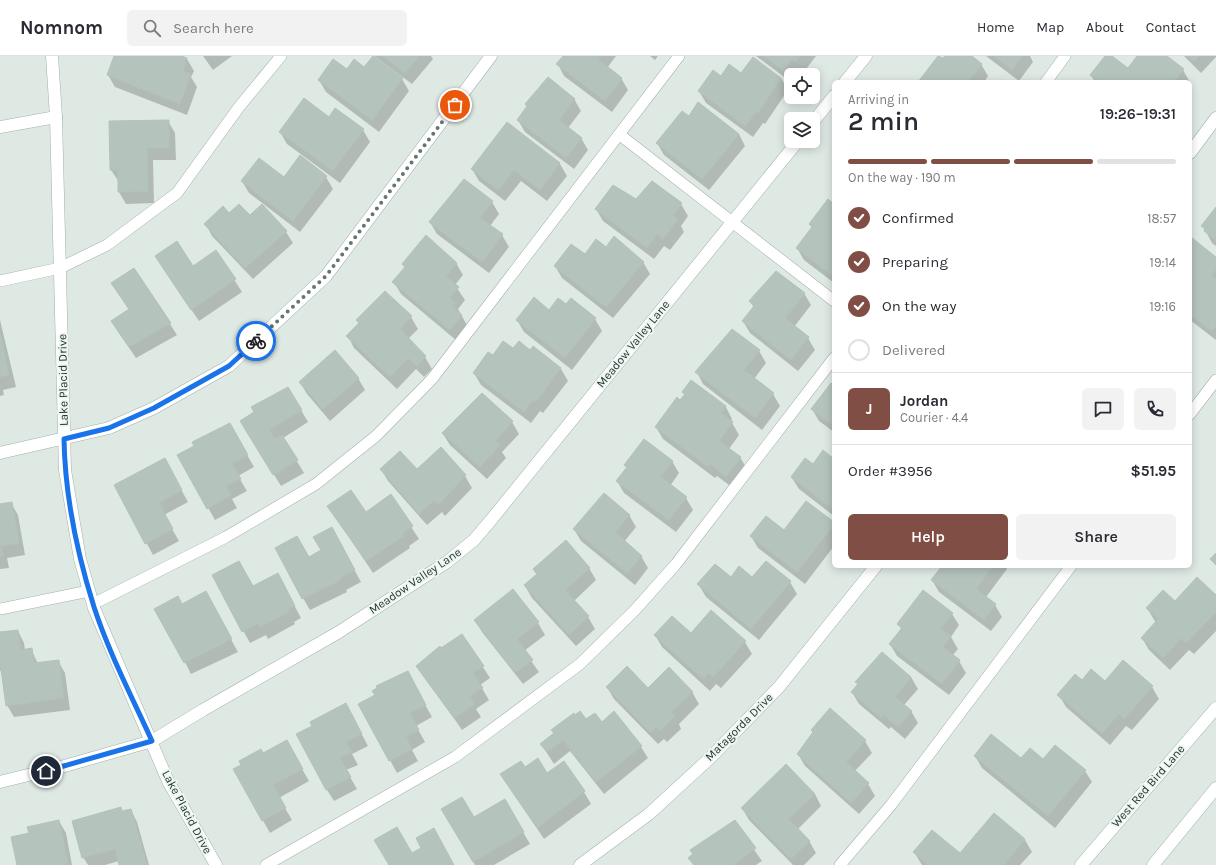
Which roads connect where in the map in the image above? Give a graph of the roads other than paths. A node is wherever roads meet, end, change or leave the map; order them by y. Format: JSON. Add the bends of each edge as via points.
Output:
{"nodes":[{"id":1,"x":52,"y":56,"type":"edge"},
{"id":2,"x":281,"y":56,"type":"edge"},
{"id":3,"x":491,"y":56,"type":"edge"},
{"id":4,"x":679,"y":56,"type":"edge"},
{"id":5,"x":866,"y":56,"type":"edge"},
{"id":6,"x":1065,"y":56,"type":"edge"},
{"id":7,"x":847,"y":80,"type":"edge"},
{"id":8,"x":1047,"y":80,"type":"edge"},
{"id":9,"x":832,"y":98,"type":"edge"},
{"id":10,"x":820,"y":113,"type":"edge"},
{"id":11,"x":56,"y":117,"type":"junction"},
{"id":12,"x":1216,"y":118,"type":"edge"},
{"id":13,"x":0,"y":127,"type":"edge"},
{"id":14,"x":620,"y":135,"type":"junction"},
{"id":15,"x":792,"y":148,"type":"edge"},
{"id":16,"x":1192,"y":150,"type":"edge"},
{"id":17,"x":732,"y":222,"type":"junction"},
{"id":18,"x":60,"y":268,"type":"junction"},
{"id":19,"x":0,"y":281,"type":"edge"},
{"id":20,"x":832,"y":299,"type":"edge"},
{"id":21,"x":832,"y":361,"type":"edge"},
{"id":22,"x":1216,"y":380,"type":"edge"},
{"id":23,"x":1192,"y":411,"type":"edge"},
{"id":24,"x":64,"y":439,"type":"junction"},
{"id":25,"x":0,"y":453,"type":"edge"},
{"id":26,"x":874,"y":568,"type":"edge"},
{"id":27,"x":1069,"y":568,"type":"edge"},
{"id":28,"x":89,"y":591,"type":"junction"},
{"id":29,"x":93,"y":604,"type":"junction"},
{"id":30,"x":0,"y":609,"type":"edge"},
{"id":31,"x":1216,"y":708,"type":"edge"},
{"id":32,"x":152,"y":741,"type":"junction"},
{"id":33,"x":0,"y":782,"type":"edge"},
{"id":34,"x":1216,"y":788,"type":"edge"},
{"id":35,"x":216,"y":865,"type":"edge"},
{"id":36,"x":266,"y":865,"type":"edge"},
{"id":37,"x":580,"y":865,"type":"edge"},
{"id":38,"x":840,"y":865,"type":"edge"},
{"id":39,"x":1081,"y":865,"type":"edge"},
{"id":40,"x":1153,"y":865,"type":"edge"}],
"edges":[{"from":1,"to":11,"type":"street","name":"Lake Placid Drive"},
{"from":2,"to":18,"type":"lane","via":[[239,107],[177,193],[107,245]]},
{"from":3,"to":24,"type":"street","via":[[326,276],[229,366],[154,408],[109,428]]},
{"from":4,"to":14,"type":"lane"},
{"from":5,"to":7,"type":"street"},
{"from":6,"to":8,"type":"lane"},
{"from":9,"to":10,"type":"street"},
{"from":11,"to":13,"type":"street"},
{"from":11,"to":18,"type":"street","name":"Lake Placid Drive"},
{"from":12,"to":16,"type":"street"},
{"from":14,"to":17,"type":"lane"},
{"from":14,"to":29,"type":"lane","via":[[432,380],[376,436],[316,484],[226,537]]},
{"from":15,"to":17,"type":"street","name":"Meadow Valley Lane"},
{"from":17,"to":20,"type":"lane"},
{"from":17,"to":32,"type":"street","name":"Meadow Valley Lane","via":[[474,540],[447,562],[339,632]]},
{"from":18,"to":19,"type":"lane"},
{"from":18,"to":24,"type":"street","name":"Lake Placid Drive"},
{"from":21,"to":36,"type":"lane","via":[[676,564],[635,610],[580,664],[455,757]]},
{"from":22,"to":23,"type":"lane"},
{"from":24,"to":25,"type":"street"},
{"from":24,"to":28,"type":"street","name":"Lake Placid Drive","via":[[66,477],[80,559]]},
{"from":26,"to":37,"type":"street","name":"Matagorda Drive","via":[[779,687],[710,758],[649,814]]},
{"from":27,"to":38,"type":"lane","via":[[891,805]]},
{"from":28,"to":29,"type":"street","name":"Lake Placid Drive"},
{"from":28,"to":30,"type":"lane"},
{"from":29,"to":32,"type":"street","name":"Lake Placid Drive"},
{"from":31,"to":39,"type":"street","name":"West Red Bird Lane"},
{"from":32,"to":33,"type":"street","name":"Meadow Valley Lane"},
{"from":32,"to":35,"type":"street","name":"Lake Placid Drive","via":[[168,781]]},
{"from":34,"to":40,"type":"street"}]}
